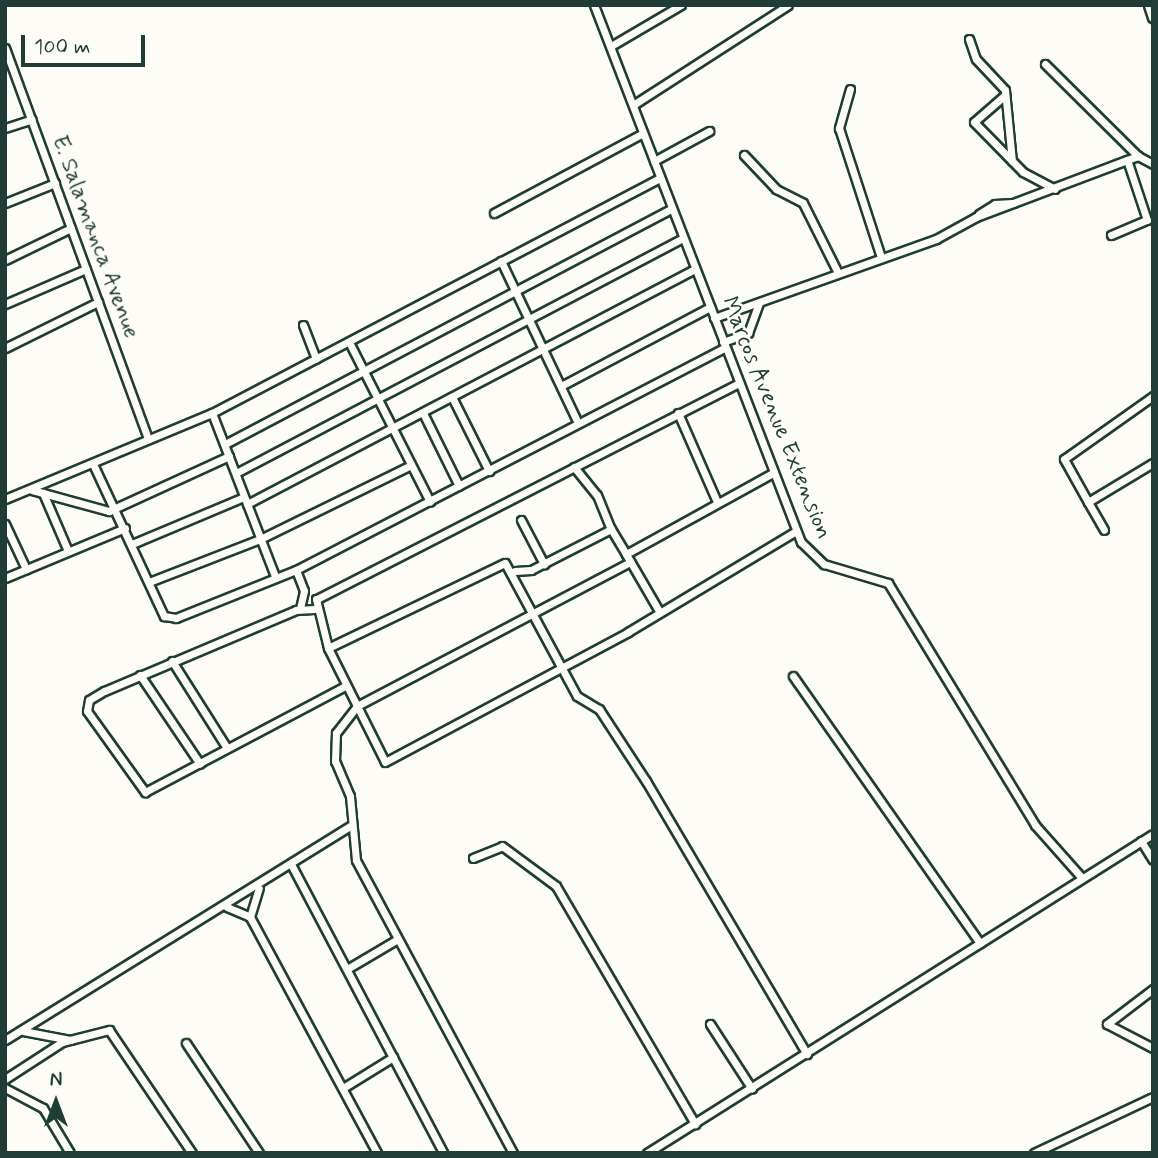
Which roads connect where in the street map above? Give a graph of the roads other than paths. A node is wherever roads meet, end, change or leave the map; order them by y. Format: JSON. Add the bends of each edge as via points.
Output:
{"nodes":[{"id":1,"x":594,"y":5,"type":"edge"},
{"id":2,"x":681,"y":5,"type":"edge"},
{"id":3,"x":788,"y":5,"type":"edge"},
{"id":4,"x":1149,"y":5,"type":"edge"},
{"id":5,"x":1153,"y":17,"type":"edge"},
{"id":6,"x":969,"y":39,"type":"dead end"},
{"id":7,"x":611,"y":46,"type":"junction"},
{"id":8,"x":6,"y":53,"type":"edge"},
{"id":9,"x":1045,"y":64,"type":"dead end"},
{"id":10,"x":850,"y":89,"type":"dead end"},
{"id":11,"x":1005,"y":95,"type":"junction"},
{"id":12,"x":633,"y":105,"type":"junction"},
{"id":13,"x":32,"y":119,"type":"junction"},
{"id":14,"x":5,"y":128,"type":"edge"},
{"id":15,"x":709,"y":131,"type":"dead end"},
{"id":16,"x":643,"y":133,"type":"junction"},
{"id":17,"x":744,"y":155,"type":"dead end"},
{"id":18,"x":1138,"y":156,"type":"junction"},
{"id":19,"x":1127,"y":160,"type":"junction"},
{"id":20,"x":654,"y":161,"type":"junction"},
{"id":21,"x":1012,"y":162,"type":"junction"},
{"id":22,"x":1153,"y":163,"type":"edge"},
{"id":23,"x":660,"y":178,"type":"junction"},
{"id":24,"x":55,"y":183,"type":"junction"},
{"id":25,"x":1055,"y":189,"type":"junction"},
{"id":26,"x":5,"y":203,"type":"edge"},
{"id":27,"x":671,"y":209,"type":"junction"},
{"id":28,"x":494,"y":213,"type":"dead end"},
{"id":29,"x":71,"y":228,"type":"junction"},
{"id":30,"x":1111,"y":235,"type":"dead end"},
{"id":31,"x":683,"y":238,"type":"junction"},
{"id":32,"x":881,"y":257,"type":"junction"},
{"id":33,"x":5,"y":260,"type":"edge"},
{"id":34,"x":501,"y":261,"type":"junction"},
{"id":35,"x":695,"y":269,"type":"junction"},
{"id":36,"x":86,"y":270,"type":"junction"},
{"id":37,"x":838,"y":273,"type":"junction"},
{"id":38,"x":515,"y":290,"type":"junction"},
{"id":39,"x":99,"y":302,"type":"junction"},
{"id":40,"x":5,"y":303,"type":"edge"},
{"id":41,"x":759,"y":303,"type":"junction"},
{"id":42,"x":710,"y":307,"type":"junction"},
{"id":43,"x":714,"y":318,"type":"junction"},
{"id":44,"x":526,"y":320,"type":"junction"},
{"id":45,"x":303,"y":325,"type":"dead end"},
{"id":46,"x":349,"y":342,"type":"junction"},
{"id":47,"x":724,"y":345,"type":"junction"},
{"id":48,"x":5,"y":348,"type":"edge"},
{"id":49,"x":542,"y":348,"type":"junction"},
{"id":50,"x":316,"y":359,"type":"junction"},
{"id":51,"x":362,"y":371,"type":"junction"},
{"id":52,"x":739,"y":383,"type":"junction"},
{"id":53,"x":561,"y":386,"type":"junction"},
{"id":54,"x":1153,"y":396,"type":"edge"},
{"id":55,"x":452,"y":397,"type":"junction"},
{"id":56,"x":377,"y":400,"type":"junction"},
{"id":57,"x":212,"y":413,"type":"junction"},
{"id":58,"x":424,"y":413,"type":"junction"},
{"id":59,"x":678,"y":413,"type":"junction"},
{"id":60,"x":578,"y":423,"type":"junction"},
{"id":61,"x":391,"y":428,"type":"junction"},
{"id":62,"x":148,"y":439,"type":"junction"},
{"id":63,"x":225,"y":444,"type":"junction"},
{"id":64,"x":229,"y":456,"type":"junction"},
{"id":65,"x":1153,"y":463,"type":"edge"},
{"id":66,"x":93,"y":464,"type":"junction"},
{"id":67,"x":411,"y":465,"type":"junction"},
{"id":68,"x":574,"y":467,"type":"junction"},
{"id":69,"x":489,"y":471,"type":"junction"},
{"id":70,"x":236,"y":473,"type":"junction"},
{"id":71,"x":773,"y":473,"type":"junction"},
{"id":72,"x":459,"y":486,"type":"junction"},
{"id":73,"x":31,"y":489,"type":"junction"},
{"id":74,"x":43,"y":493,"type":"junction"},
{"id":75,"x":5,"y":499,"type":"edge"},
{"id":76,"x":245,"y":501,"type":"junction"},
{"id":77,"x":430,"y":502,"type":"junction"},
{"id":78,"x":717,"y":502,"type":"junction"},
{"id":79,"x":1088,"y":502,"type":"junction"},
{"id":80,"x":116,"y":505,"type":"junction"},
{"id":81,"x":521,"y":520,"type":"dead end"},
{"id":82,"x":5,"y":524,"type":"edge"},
{"id":83,"x":125,"y":528,"type":"junction"},
{"id":84,"x":611,"y":529,"type":"junction"},
{"id":85,"x":1104,"y":530,"type":"dead end"},
{"id":86,"x":796,"y":531,"type":"junction"},
{"id":87,"x":260,"y":539,"type":"junction"},
{"id":88,"x":132,"y":544,"type":"junction"},
{"id":89,"x":68,"y":551,"type":"junction"},
{"id":90,"x":626,"y":554,"type":"junction"},
{"id":91,"x":630,"y":562,"type":"junction"},
{"id":92,"x":544,"y":564,"type":"junction"},
{"id":93,"x":26,"y":569,"type":"junction"},
{"id":94,"x":296,"y":570,"type":"junction"},
{"id":95,"x":531,"y":570,"type":"junction"},
{"id":96,"x":515,"y":571,"type":"junction"},
{"id":97,"x":275,"y":576,"type":"junction"},
{"id":98,"x":5,"y":578,"type":"edge"},
{"id":99,"x":149,"y":582,"type":"junction"},
{"id":100,"x":523,"y":586,"type":"junction"},
{"id":101,"x":300,"y":609,"type":"junction"},
{"id":102,"x":314,"y":609,"type":"junction"},
{"id":103,"x":535,"y":610,"type":"junction"},
{"id":104,"x":659,"y":611,"type":"junction"},
{"id":105,"x":328,"y":648,"type":"junction"},
{"id":106,"x":559,"y":655,"type":"junction"},
{"id":107,"x":172,"y":661,"type":"junction"},
{"id":108,"x":572,"y":661,"type":"junction"},
{"id":109,"x":561,"y":666,"type":"junction"},
{"id":110,"x":139,"y":675,"type":"junction"},
{"id":111,"x":793,"y":676,"type":"dead end"},
{"id":112,"x":345,"y":687,"type":"junction"},
{"id":113,"x":357,"y":706,"type":"junction"},
{"id":114,"x":227,"y":748,"type":"junction"},
{"id":115,"x":200,"y":764,"type":"junction"},
{"id":116,"x":350,"y":826,"type":"junction"},
{"id":117,"x":1153,"y":834,"type":"edge"},
{"id":118,"x":1141,"y":841,"type":"junction"},
{"id":119,"x":473,"y":858,"type":"dead end"},
{"id":120,"x":1153,"y":860,"type":"edge"},
{"id":121,"x":292,"y":866,"type":"junction"},
{"id":122,"x":1082,"y":878,"type":"junction"},
{"id":123,"x":261,"y":886,"type":"junction"},
{"id":124,"x":228,"y":906,"type":"junction"},
{"id":125,"x":250,"y":917,"type":"junction"},
{"id":126,"x":396,"y":940,"type":"junction"},
{"id":127,"x":980,"y":943,"type":"junction"},
{"id":128,"x":347,"y":969,"type":"junction"},
{"id":129,"x":1153,"y":989,"type":"edge"},
{"id":130,"x":710,"y":1024,"type":"dead end"},
{"id":131,"x":22,"y":1031,"type":"junction"},
{"id":132,"x":5,"y":1040,"type":"edge"},
{"id":133,"x":70,"y":1040,"type":"junction"},
{"id":134,"x":186,"y":1043,"type":"dead end"},
{"id":135,"x":1153,"y":1048,"type":"edge"},
{"id":136,"x":807,"y":1054,"type":"junction"},
{"id":137,"x":393,"y":1057,"type":"junction"},
{"id":138,"x":5,"y":1079,"type":"edge"},
{"id":139,"x":5,"y":1088,"type":"edge"},
{"id":140,"x":343,"y":1088,"type":"junction"},
{"id":141,"x":752,"y":1089,"type":"junction"},
{"id":142,"x":1153,"y":1097,"type":"edge"},
{"id":143,"x":695,"y":1124,"type":"junction"},
{"id":144,"x":70,"y":1153,"type":"edge"},
{"id":145,"x":192,"y":1153,"type":"edge"},
{"id":146,"x":259,"y":1153,"type":"edge"},
{"id":147,"x":377,"y":1153,"type":"edge"},
{"id":148,"x":443,"y":1153,"type":"edge"},
{"id":149,"x":513,"y":1153,"type":"edge"},
{"id":150,"x":647,"y":1153,"type":"edge"},
{"id":151,"x":1034,"y":1153,"type":"edge"}],
"edges":[{"from":1,"to":7,"type":"street","name":"Marcos Avenue Extension"},
{"from":2,"to":7,"type":"street"},
{"from":3,"to":12,"type":"street"},
{"from":4,"to":5,"type":"street"},
{"from":6,"to":11,"type":"street"},
{"from":7,"to":12,"type":"street","name":"Marcos Avenue Extension"},
{"from":8,"to":13,"type":"street","name":"E. Salamanca Avenue"},
{"from":9,"to":18,"type":"street"},
{"from":10,"to":32,"type":"street","via":[[839,128]]},
{"from":11,"to":21,"type":"street"},
{"from":11,"to":21,"type":"street","via":[[974,117]]},
{"from":12,"to":16,"type":"street","name":"Marcos Avenue Extension"},
{"from":13,"to":14,"type":"street"},
{"from":13,"to":24,"type":"street","name":"E. Salamanca Avenue"},
{"from":15,"to":20,"type":"street"},
{"from":16,"to":20,"type":"street","name":"Marcos Avenue Extension"},
{"from":16,"to":28,"type":"street"},
{"from":17,"to":37,"type":"street","via":[[776,189],[803,203]]},
{"from":18,"to":19,"type":"street"},
{"from":18,"to":22,"type":"street"},
{"from":19,"to":25,"type":"street"},
{"from":19,"to":30,"type":"street","via":[[1147,220]]},
{"from":20,"to":23,"type":"street","name":"Marcos Avenue Extension"},
{"from":21,"to":25,"type":"street"},
{"from":23,"to":27,"type":"street","name":"Marcos Avenue Extension"},
{"from":23,"to":34,"type":"street"},
{"from":24,"to":26,"type":"street"},
{"from":24,"to":29,"type":"street","name":"E. Salamanca Avenue"},
{"from":25,"to":32,"type":"street"},
{"from":27,"to":31,"type":"street","name":"Marcos Avenue Extension"},
{"from":27,"to":38,"type":"street"},
{"from":29,"to":33,"type":"street"},
{"from":29,"to":36,"type":"street","name":"E. Salamanca Avenue"},
{"from":31,"to":35,"type":"street","name":"Marcos Avenue Extension"},
{"from":31,"to":44,"type":"street"},
{"from":32,"to":37,"type":"street"},
{"from":34,"to":38,"type":"street"},
{"from":34,"to":46,"type":"street"},
{"from":35,"to":42,"type":"street","name":"Marcos Avenue Extension"},
{"from":35,"to":49,"type":"street"},
{"from":36,"to":39,"type":"street","name":"E. Salamanca Avenue"},
{"from":36,"to":40,"type":"street"},
{"from":37,"to":41,"type":"street"},
{"from":38,"to":44,"type":"street"},
{"from":38,"to":51,"type":"street"},
{"from":39,"to":48,"type":"street"},
{"from":39,"to":62,"type":"street","name":"E. Salamanca Avenue"},
{"from":41,"to":43,"type":"street"},
{"from":41,"to":47,"type":"street","via":[[748,333]]},
{"from":42,"to":43,"type":"street","name":"Marcos Avenue Extension"},
{"from":42,"to":53,"type":"street"},
{"from":43,"to":47,"type":"street","name":"Marcos Avenue Extension"},
{"from":44,"to":49,"type":"street"},
{"from":44,"to":56,"type":"street"},
{"from":45,"to":50,"type":"street"},
{"from":46,"to":50,"type":"street"},
{"from":46,"to":51,"type":"street"},
{"from":47,"to":52,"type":"street","name":"Marcos Avenue Extension"},
{"from":47,"to":60,"type":"street"},
{"from":49,"to":53,"type":"street"},
{"from":49,"to":55,"type":"street"},
{"from":50,"to":57,"type":"street"},
{"from":51,"to":56,"type":"street"},
{"from":51,"to":63,"type":"street"},
{"from":52,"to":59,"type":"street"},
{"from":52,"to":71,"type":"street","name":"Marcos Avenue Extension"},
{"from":53,"to":60,"type":"street"},
{"from":54,"to":79,"type":"street","via":[[1065,454]]},
{"from":55,"to":58,"type":"street"},
{"from":55,"to":69,"type":"street"},
{"from":56,"to":61,"type":"street"},
{"from":56,"to":70,"type":"street"},
{"from":57,"to":62,"type":"street"},
{"from":57,"to":63,"type":"street"},
{"from":58,"to":61,"type":"street"},
{"from":58,"to":72,"type":"street"},
{"from":59,"to":68,"type":"street"},
{"from":59,"to":78,"type":"street"},
{"from":60,"to":69,"type":"street"},
{"from":61,"to":67,"type":"street"},
{"from":61,"to":76,"type":"street"},
{"from":62,"to":66,"type":"street"},
{"from":63,"to":64,"type":"street"},
{"from":64,"to":70,"type":"street"},
{"from":64,"to":80,"type":"street"},
{"from":65,"to":79,"type":"street"},
{"from":66,"to":73,"type":"street"},
{"from":66,"to":80,"type":"street"},
{"from":67,"to":77,"type":"street"},
{"from":67,"to":87,"type":"street"},
{"from":68,"to":84,"type":"street","via":[[597,495]]},
{"from":68,"to":102,"type":"street","via":[[316,599]]},
{"from":69,"to":72,"type":"street"},
{"from":70,"to":76,"type":"street"},
{"from":71,"to":78,"type":"street"},
{"from":71,"to":86,"type":"street","name":"Marcos Avenue Extension"},
{"from":72,"to":77,"type":"street"},
{"from":73,"to":74,"type":"street"},
{"from":73,"to":75,"type":"street"},
{"from":74,"to":80,"type":"street","via":[[93,510]]},
{"from":74,"to":89,"type":"street"},
{"from":76,"to":87,"type":"street"},
{"from":76,"to":88,"type":"street"},
{"from":77,"to":94,"type":"street"},
{"from":78,"to":90,"type":"street"},
{"from":79,"to":85,"type":"street"},
{"from":80,"to":83,"type":"street"},
{"from":81,"to":92,"type":"street"},
{"from":82,"to":93,"type":"street"},
{"from":83,"to":88,"type":"street"},
{"from":83,"to":89,"type":"street"},
{"from":84,"to":90,"type":"street"},
{"from":84,"to":92,"type":"street"},
{"from":86,"to":104,"type":"street"},
{"from":86,"to":122,"type":"street","name":"Marcos Avenue Extension","via":[[824,564],[888,583],[1031,818]]},
{"from":87,"to":97,"type":"street"},
{"from":87,"to":99,"type":"street"},
{"from":88,"to":99,"type":"street"},
{"from":89,"to":93,"type":"street"},
{"from":90,"to":91,"type":"street"},
{"from":91,"to":103,"type":"street"},
{"from":91,"to":104,"type":"street"},
{"from":92,"to":95,"type":"street"},
{"from":93,"to":98,"type":"street"},
{"from":94,"to":97,"type":"street"},
{"from":94,"to":101,"type":"street","via":[[304,591]]},
{"from":95,"to":96,"type":"street"},
{"from":95,"to":100,"type":"street"},
{"from":96,"to":100,"type":"street"},
{"from":96,"to":105,"type":"street","via":[[495,563]]},
{"from":97,"to":99,"type":"street","via":[[169,618]]},
{"from":100,"to":103,"type":"street"},
{"from":101,"to":102,"type":"street"},
{"from":101,"to":107,"type":"street"},
{"from":102,"to":105,"type":"street"},
{"from":103,"to":106,"type":"street"},
{"from":103,"to":113,"type":"street"},
{"from":104,"to":108,"type":"street"},
{"from":105,"to":112,"type":"street"},
{"from":106,"to":108,"type":"street"},
{"from":106,"to":109,"type":"street"},
{"from":107,"to":110,"type":"street"},
{"from":107,"to":114,"type":"street"},
{"from":108,"to":109,"type":"street"},
{"from":109,"to":113,"type":"street","via":[[385,762]]},
{"from":109,"to":136,"type":"street","via":[[577,696],[599,709],[646,781]]},
{"from":110,"to":115,"type":"street"},
{"from":110,"to":115,"type":"street","via":[[89,701],[87,711],[108,748],[141,792]]},
{"from":111,"to":127,"type":"street"},
{"from":112,"to":113,"type":"street"},
{"from":112,"to":114,"type":"street"},
{"from":113,"to":116,"type":"street","via":[[341,723],[334,749],[350,796]]},
{"from":114,"to":115,"type":"street"},
{"from":116,"to":121,"type":"street"},
{"from":116,"to":126,"type":"street","via":[[356,859]]},
{"from":117,"to":118,"type":"street"},
{"from":118,"to":120,"type":"street"},
{"from":118,"to":122,"type":"street"},
{"from":119,"to":143,"type":"street","via":[[502,845],[556,886]]},
{"from":121,"to":123,"type":"street"},
{"from":121,"to":128,"type":"street"},
{"from":122,"to":127,"type":"street"},
{"from":123,"to":124,"type":"street"},
{"from":123,"to":125,"type":"street"},
{"from":124,"to":125,"type":"street"},
{"from":124,"to":131,"type":"street","via":[[159,940]]},
{"from":125,"to":140,"type":"street"},
{"from":126,"to":128,"type":"street"},
{"from":126,"to":149,"type":"street"},
{"from":127,"to":136,"type":"street"},
{"from":128,"to":137,"type":"street"},
{"from":129,"to":135,"type":"street","via":[[1107,1024]]},
{"from":130,"to":141,"type":"street"},
{"from":131,"to":132,"type":"street"},
{"from":131,"to":133,"type":"street"},
{"from":133,"to":138,"type":"street"},
{"from":133,"to":145,"type":"street","via":[[112,1032]]},
{"from":134,"to":146,"type":"street"},
{"from":136,"to":141,"type":"street"},
{"from":137,"to":140,"type":"street"},
{"from":137,"to":148,"type":"street"},
{"from":139,"to":144,"type":"street","via":[[43,1108]]},
{"from":140,"to":147,"type":"street"},
{"from":141,"to":143,"type":"street"},
{"from":142,"to":151,"type":"street"},
{"from":143,"to":150,"type":"street"}]}
